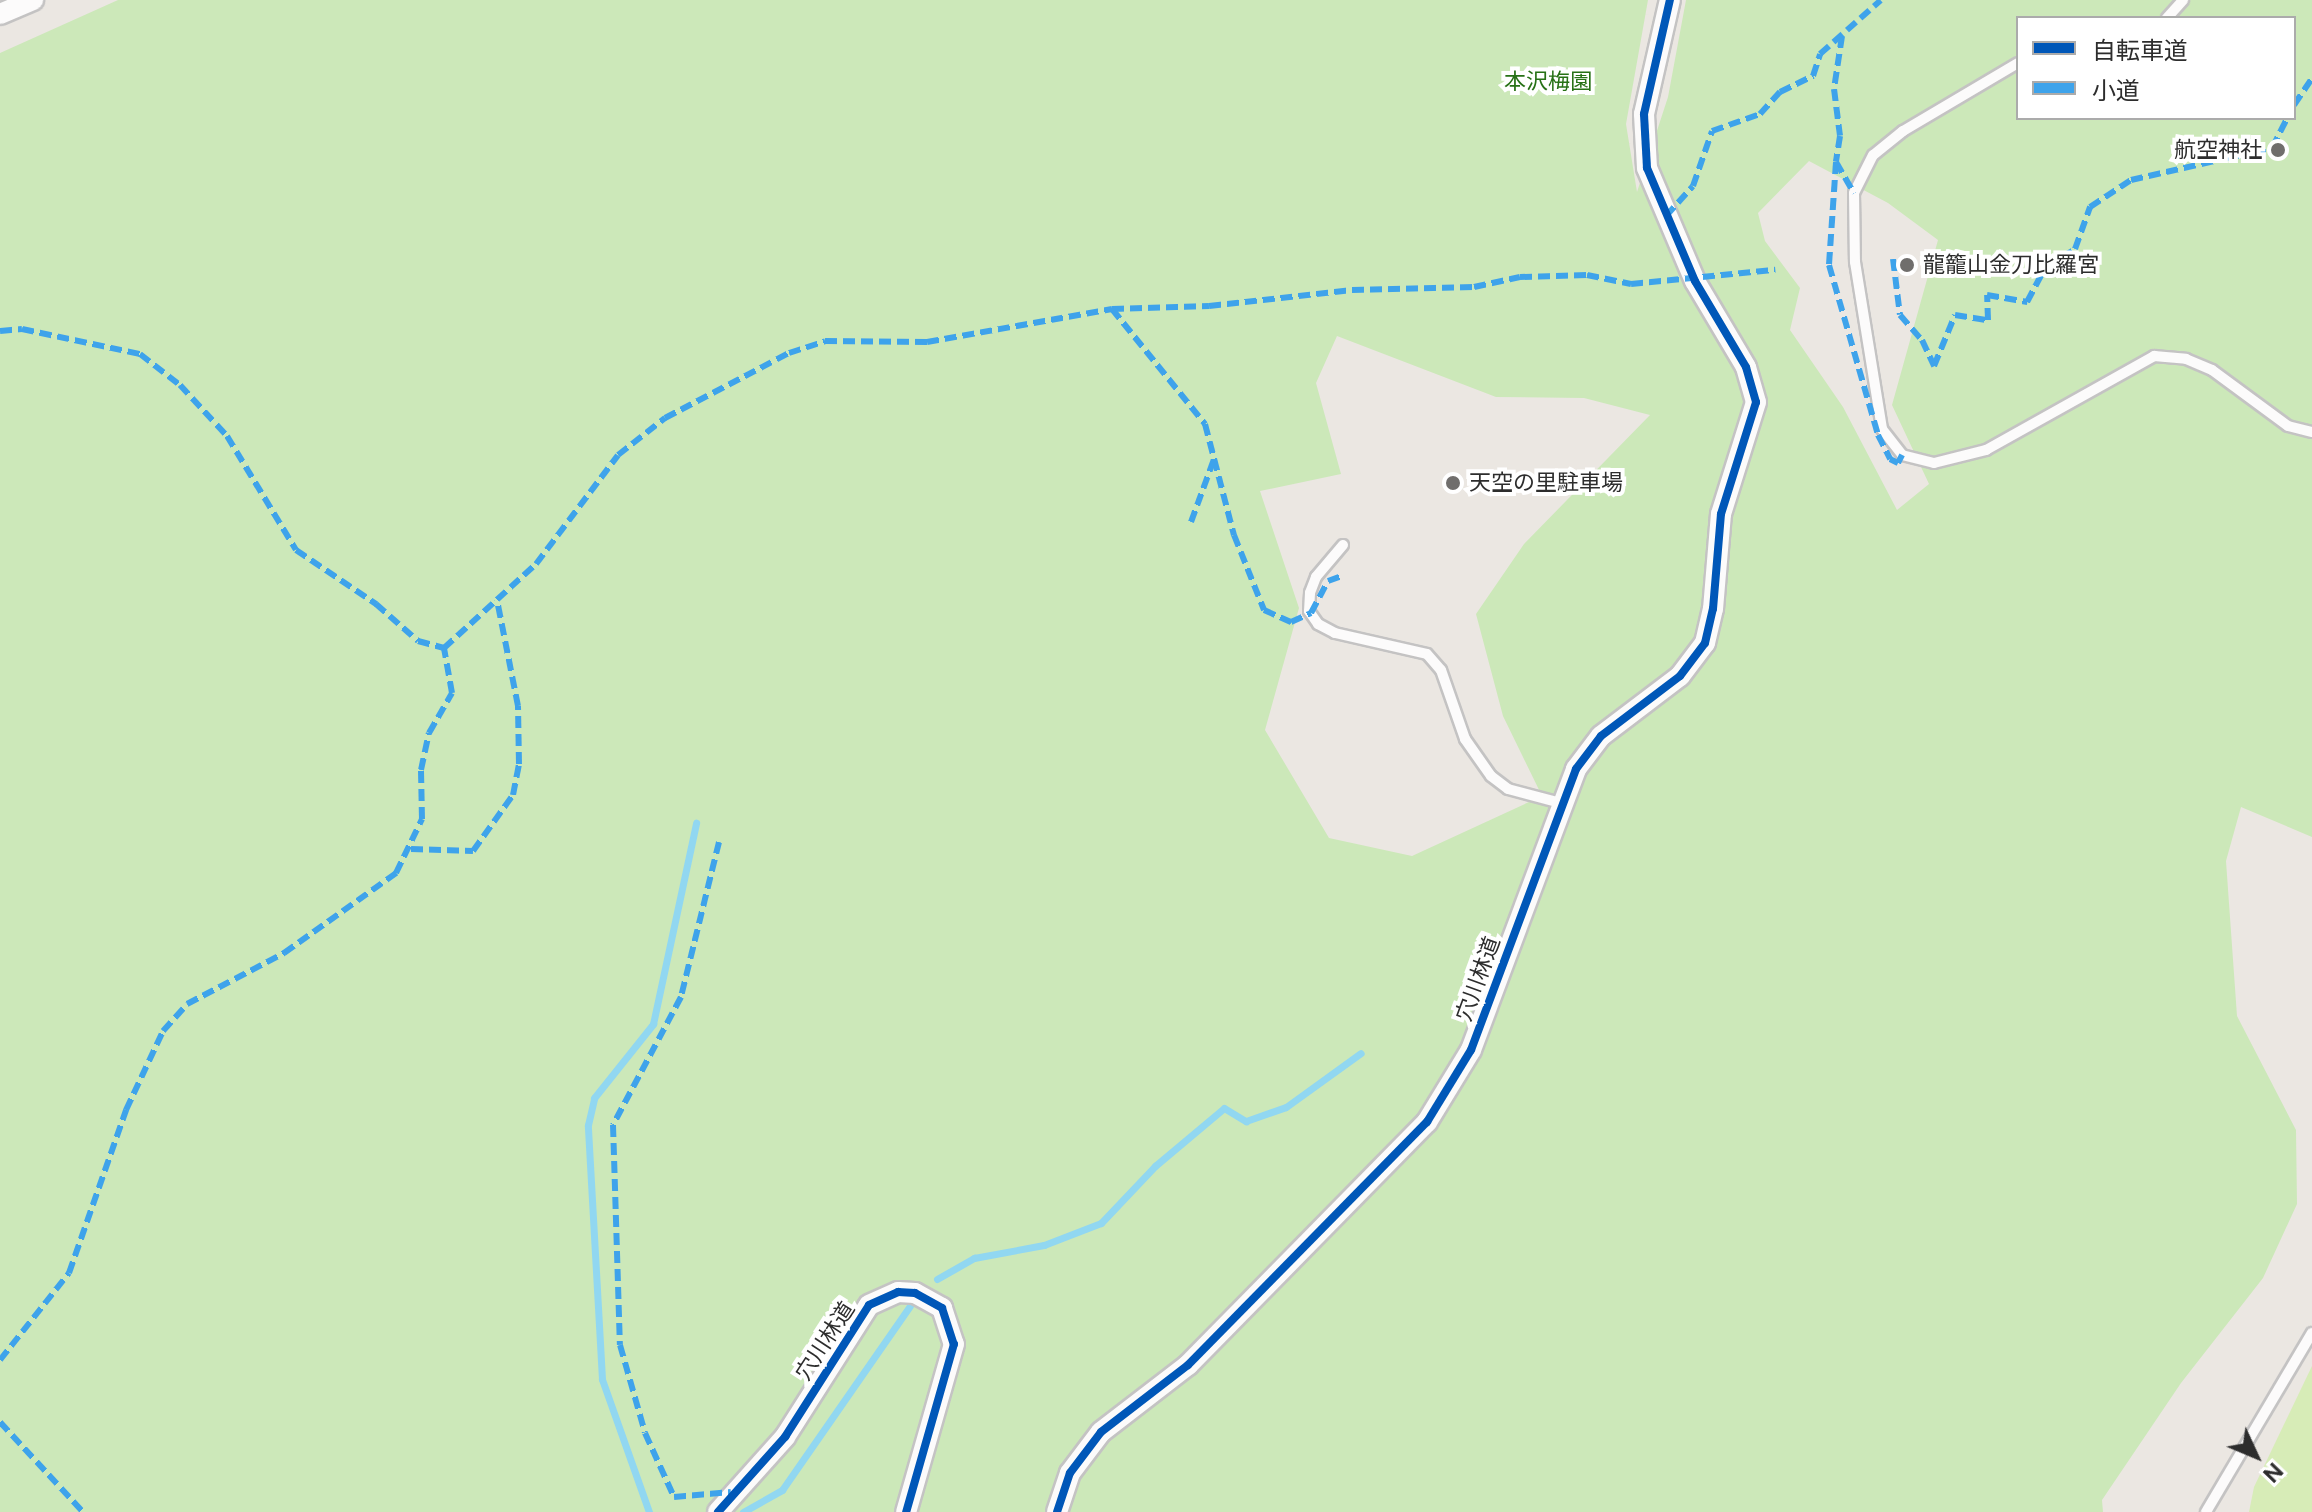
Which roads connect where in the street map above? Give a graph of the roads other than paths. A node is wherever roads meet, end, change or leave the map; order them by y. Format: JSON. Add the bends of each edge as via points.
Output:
{"nodes":[{"id":1,"x":33,"y":0,"type":"edge"},
{"id":2,"x":1670,"y":0,"type":"edge"},
{"id":3,"x":2183,"y":0,"type":"edge"},
{"id":4,"x":0,"y":14,"type":"edge"},
{"id":5,"x":2169,"y":16,"type":"edge"},
{"id":6,"x":2016,"y":64,"type":"edge"},
{"id":7,"x":2312,"y":432,"type":"edge"},
{"id":8,"x":1343,"y":545,"type":"dead end"},
{"id":9,"x":1561,"y":803,"type":"junction"},
{"id":10,"x":2312,"y":1333,"type":"edge"},
{"id":11,"x":718,"y":1512,"type":"edge"},
{"id":12,"x":906,"y":1512,"type":"edge"},
{"id":13,"x":1057,"y":1512,"type":"edge"},
{"id":14,"x":2206,"y":1512,"type":"edge"}],
"edges":[{"from":1,"to":4,"type":"street"},
{"from":2,"to":9,"type":"street","name":"穴川林道","via":[[1644,114],[1647,168],[1695,281],[1746,367],[1756,402],[1721,514],[1705,643],[1664,690],[1601,736],[1576,769]]},
{"from":3,"to":5,"type":"lane"},
{"from":6,"to":7,"type":"lane","via":[[1903,131],[1873,155],[1854,193],[1855,262],[1882,429],[1902,455],[1934,463],[1986,450],[2154,356],[2186,359],[2212,370],[2288,426]]},
{"from":8,"to":9,"type":"lane","via":[[1316,577],[1310,593],[1309,611],[1318,624],[1427,654],[1441,670],[1465,739],[1491,776],[1508,789]]},
{"from":9,"to":13,"type":"street","name":"穴川林道","via":[[1471,1050],[1447,1095],[1399,1153],[1188,1365],[1101,1432],[1070,1473]]},
{"from":10,"to":14,"type":"lane"},
{"from":11,"to":12,"type":"street","name":"穴川林道","via":[[785,1437],[869,1305],[898,1292],[915,1293],[942,1308],[954,1344]]}]}
